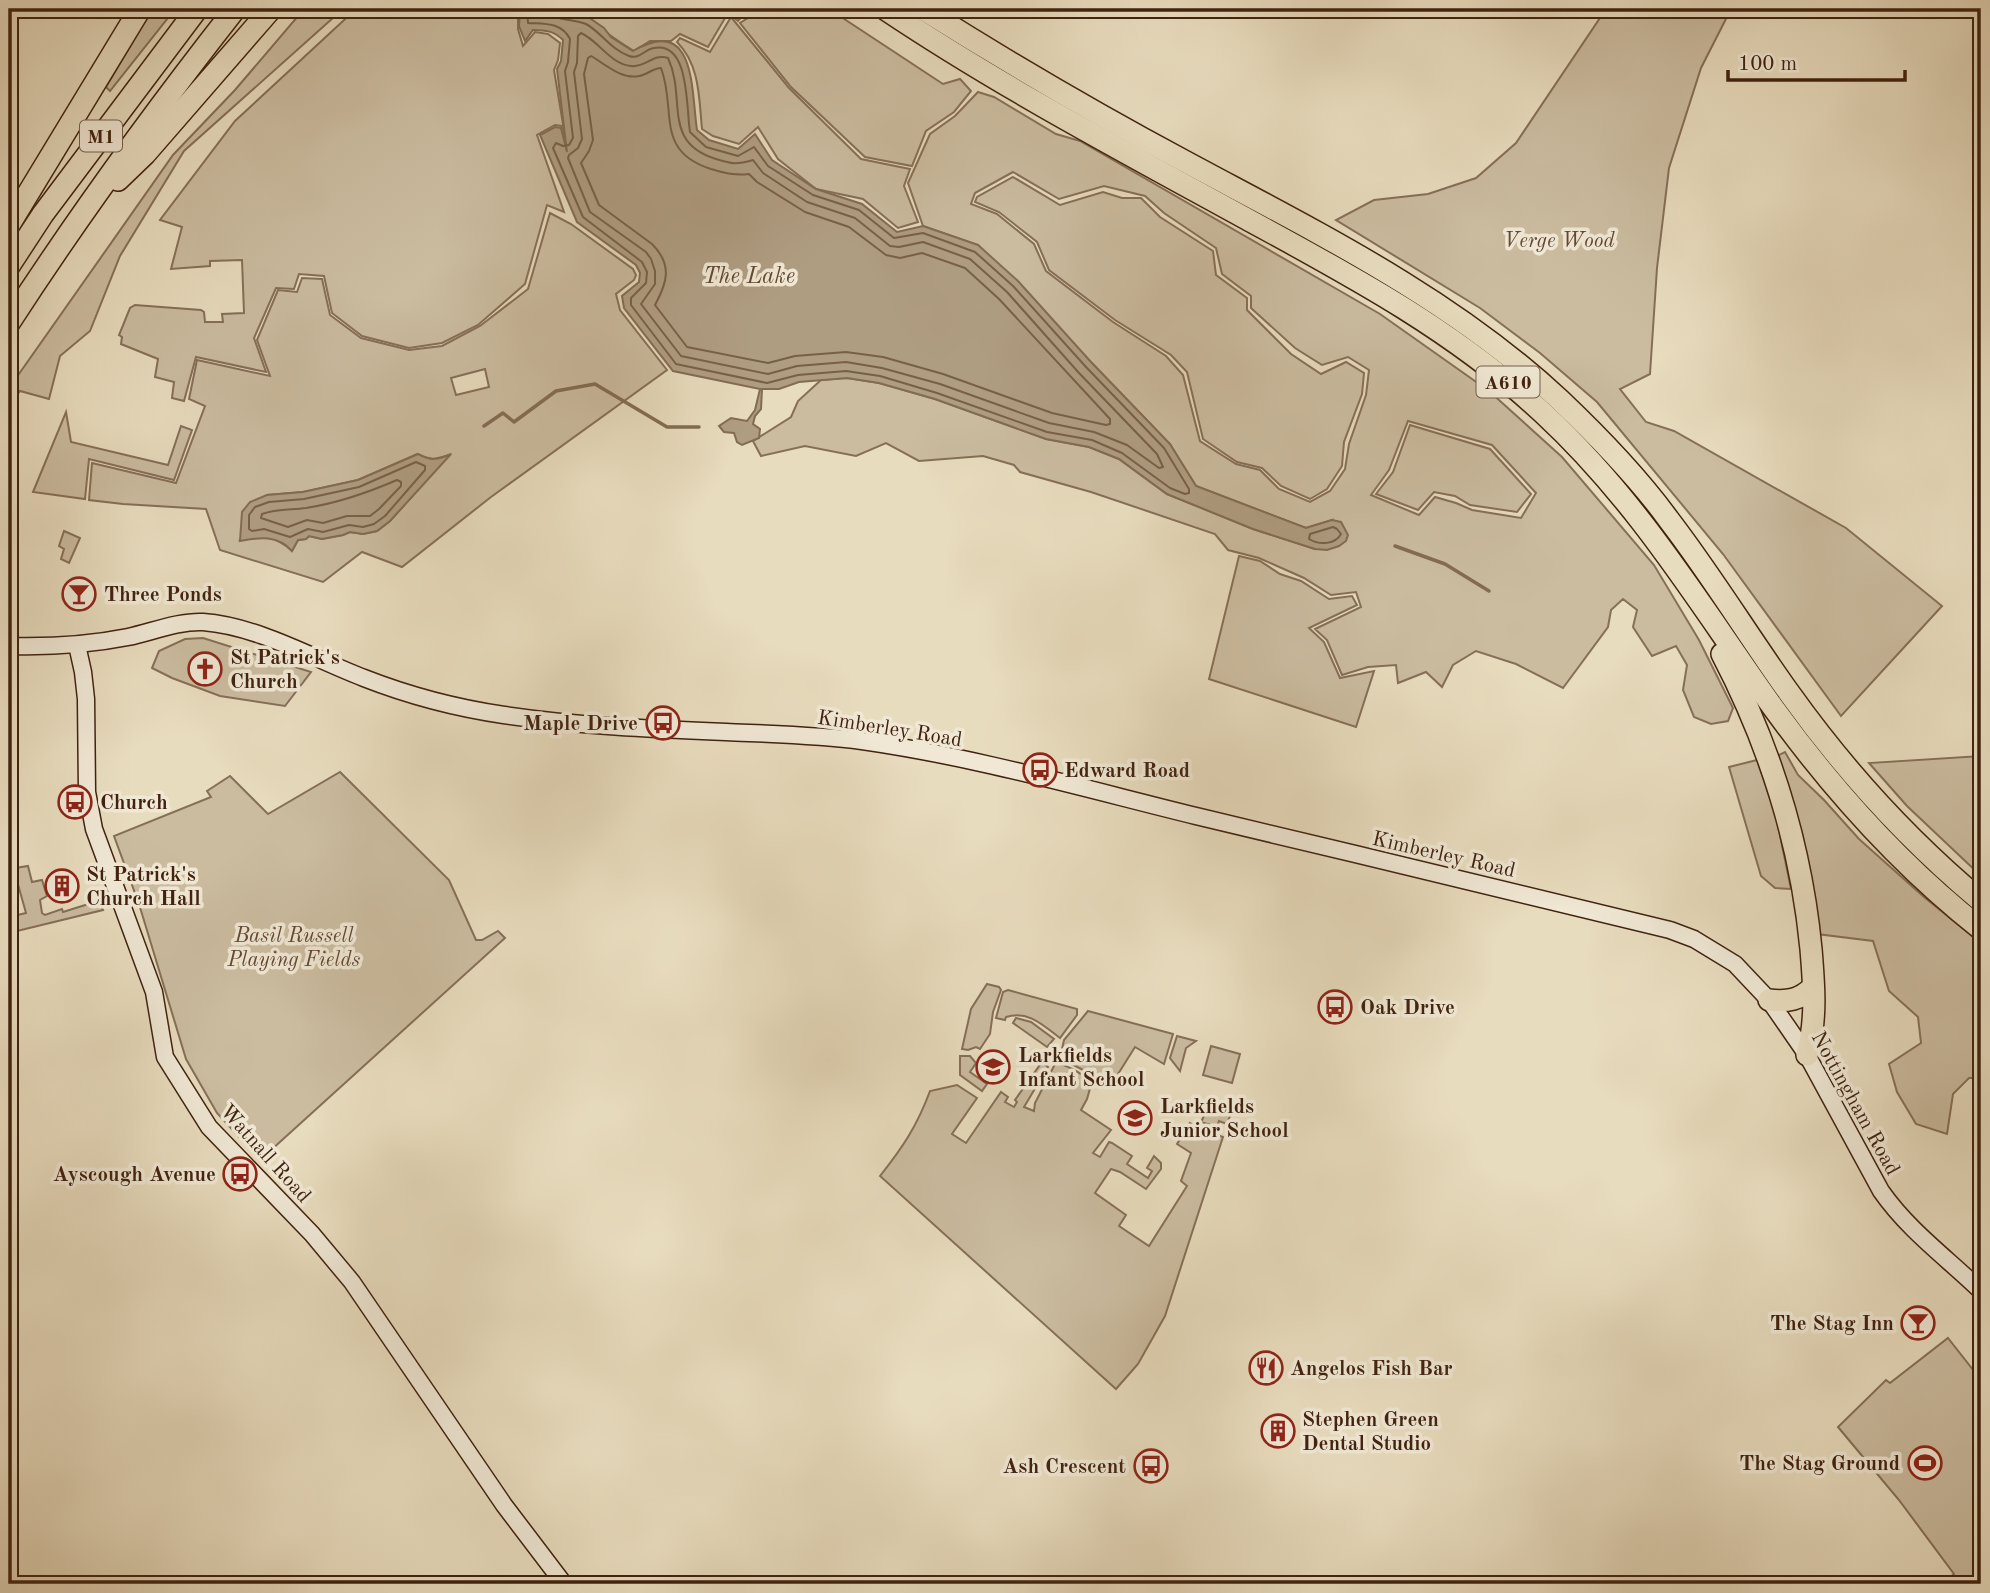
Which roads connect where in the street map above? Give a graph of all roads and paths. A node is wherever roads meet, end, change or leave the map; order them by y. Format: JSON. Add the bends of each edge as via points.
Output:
{"nodes":[{"id":1,"x":140,"y":9,"type":"edge"},
{"id":2,"x":197,"y":9,"type":"edge"},
{"id":3,"x":235,"y":9,"type":"edge"},
{"id":4,"x":271,"y":9,"type":"edge"},
{"id":5,"x":885,"y":9,"type":"edge"},
{"id":6,"x":923,"y":9,"type":"edge"},
{"id":7,"x":81,"y":215,"type":"junction"},
{"id":8,"x":9,"y":225,"type":"edge"},
{"id":9,"x":9,"y":266,"type":"edge"},
{"id":10,"x":9,"y":323,"type":"edge"},
{"id":11,"x":1680,"y":571,"type":"junction"},
{"id":12,"x":77,"y":645,"type":"junction"},
{"id":13,"x":9,"y":646,"type":"edge"},
{"id":14,"x":1981,"y":901,"type":"edge"},
{"id":15,"x":1981,"y":929,"type":"edge"},
{"id":16,"x":1694,"y":939,"type":"joint"},
{"id":17,"x":1813,"y":987,"type":"junction"},
{"id":18,"x":1769,"y":1000,"type":"junction"},
{"id":19,"x":1807,"y":1055,"type":"junction"},
{"id":20,"x":1981,"y":1291,"type":"edge"},
{"id":21,"x":564,"y":1584,"type":"edge"}],
"edges":[{"from":1,"to":8,"type":"highway"},
{"from":2,"to":9,"type":"highway","number":"M1"},
{"from":3,"to":7,"type":"highway","number":"M1"},
{"from":4,"to":7,"type":"highway","number":"M1","via":[[145,154]]},
{"from":5,"to":11,"type":"highway","number":"A610","via":[[1024,96],[1373,288],[1454,341],[1511,384],[1577,445]]},
{"from":6,"to":14,"type":"highway","number":"A610","via":[[1081,105],[1343,246],[1496,344],[1590,429],[1642,485],[1791,696],[1857,780],[1902,829]]},
{"from":7,"to":10,"type":"highway","number":"M1"},
{"from":11,"to":15,"type":"highway","number":"A610","via":[[1774,708],[1850,803],[1907,864]]},
{"from":11,"to":17,"type":"highway","via":[[1752,713],[1788,817],[1807,908]]},
{"from":12,"to":13,"type":"street"},
{"from":12,"to":16,"type":"street","name":"Kimberley Road","via":[[201,622],[253,634],[387,687],[454,707],[599,726],[803,735],[918,751]]},
{"from":12,"to":21,"type":"street","name":"Watnall Road","via":[[86,699],[87,792],[94,829],[154,992],[165,1057],[209,1127],[352,1282],[504,1505]]},
{"from":16,"to":18,"type":"street","name":"Nottingham Road","via":[[1735,964]]},
{"from":17,"to":18,"type":"highway","via":[[1796,1000]]},
{"from":17,"to":19,"type":"highway","via":[[1815,1012]]},
{"from":18,"to":19,"type":"street","name":"Nottingham Road"},
{"from":19,"to":20,"type":"street","name":"Nottingham Road","via":[[1893,1209]]}]}
